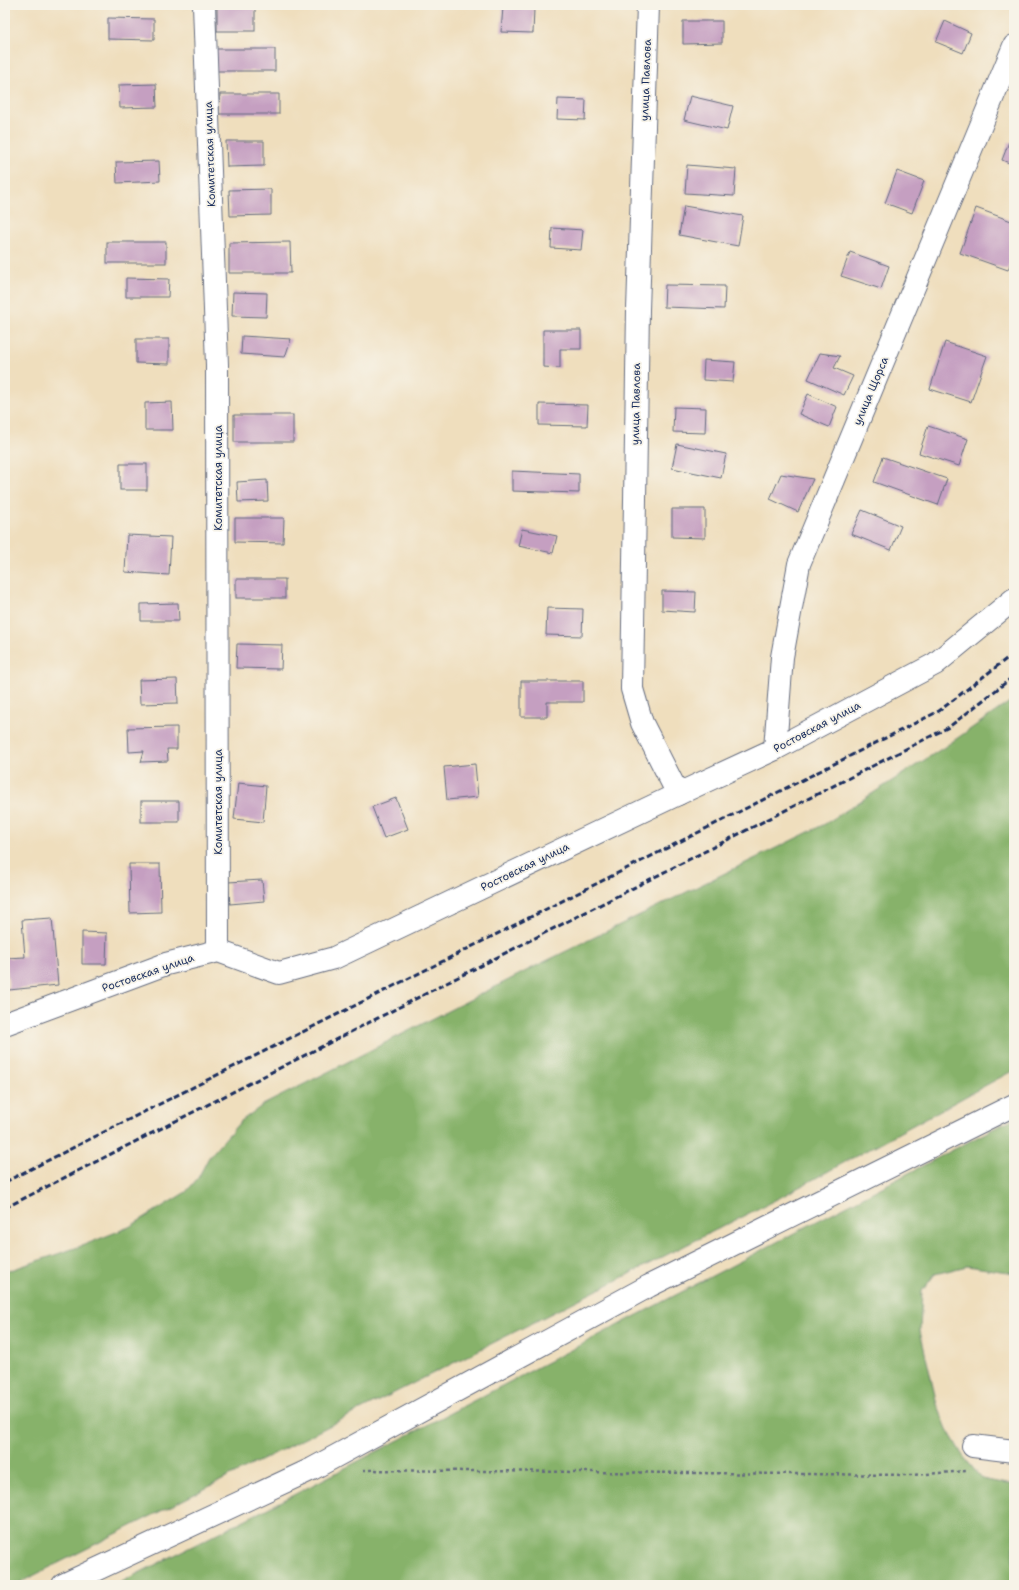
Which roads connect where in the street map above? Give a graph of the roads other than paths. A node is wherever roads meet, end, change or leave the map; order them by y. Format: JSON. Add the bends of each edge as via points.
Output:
{"nodes":[{"id":1,"x":204,"y":5,"type":"edge"},
{"id":2,"x":648,"y":5,"type":"edge"},
{"id":3,"x":1014,"y":46,"type":"edge"},
{"id":4,"x":1014,"y":600,"type":"edge"},
{"id":5,"x":775,"y":749,"type":"junction"},
{"id":6,"x":678,"y":794,"type":"junction"},
{"id":7,"x":218,"y":951,"type":"junction"},
{"id":8,"x":5,"y":1024,"type":"edge"},
{"id":9,"x":1014,"y":1105,"type":"edge"},
{"id":10,"x":973,"y":1446,"type":"dead end"},
{"id":11,"x":1014,"y":1451,"type":"edge"},
{"id":12,"x":63,"y":1585,"type":"edge"}],
"edges":[{"from":1,"to":7,"type":"street","name":"Комитетская улица","via":[[218,365]]},
{"from":2,"to":6,"type":"street","name":"улица Павлова","via":[[638,310],[632,689],[642,723]]},
{"from":3,"to":5,"type":"street","name":"улица Щорса","via":[[799,564],[782,657]]},
{"from":4,"to":5,"type":"street","name":"Ростовская улица","via":[[935,664]]},
{"from":5,"to":6,"type":"street","name":"Ростовская улица"},
{"from":6,"to":7,"type":"street","name":"Ростовская улица","via":[[334,958],[279,973]]},
{"from":7,"to":8,"type":"street","name":"Ростовская улица","via":[[166,964]]},
{"from":9,"to":12,"type":"street","via":[[650,1286],[312,1469]]},
{"from":10,"to":11,"type":"street"}]}
